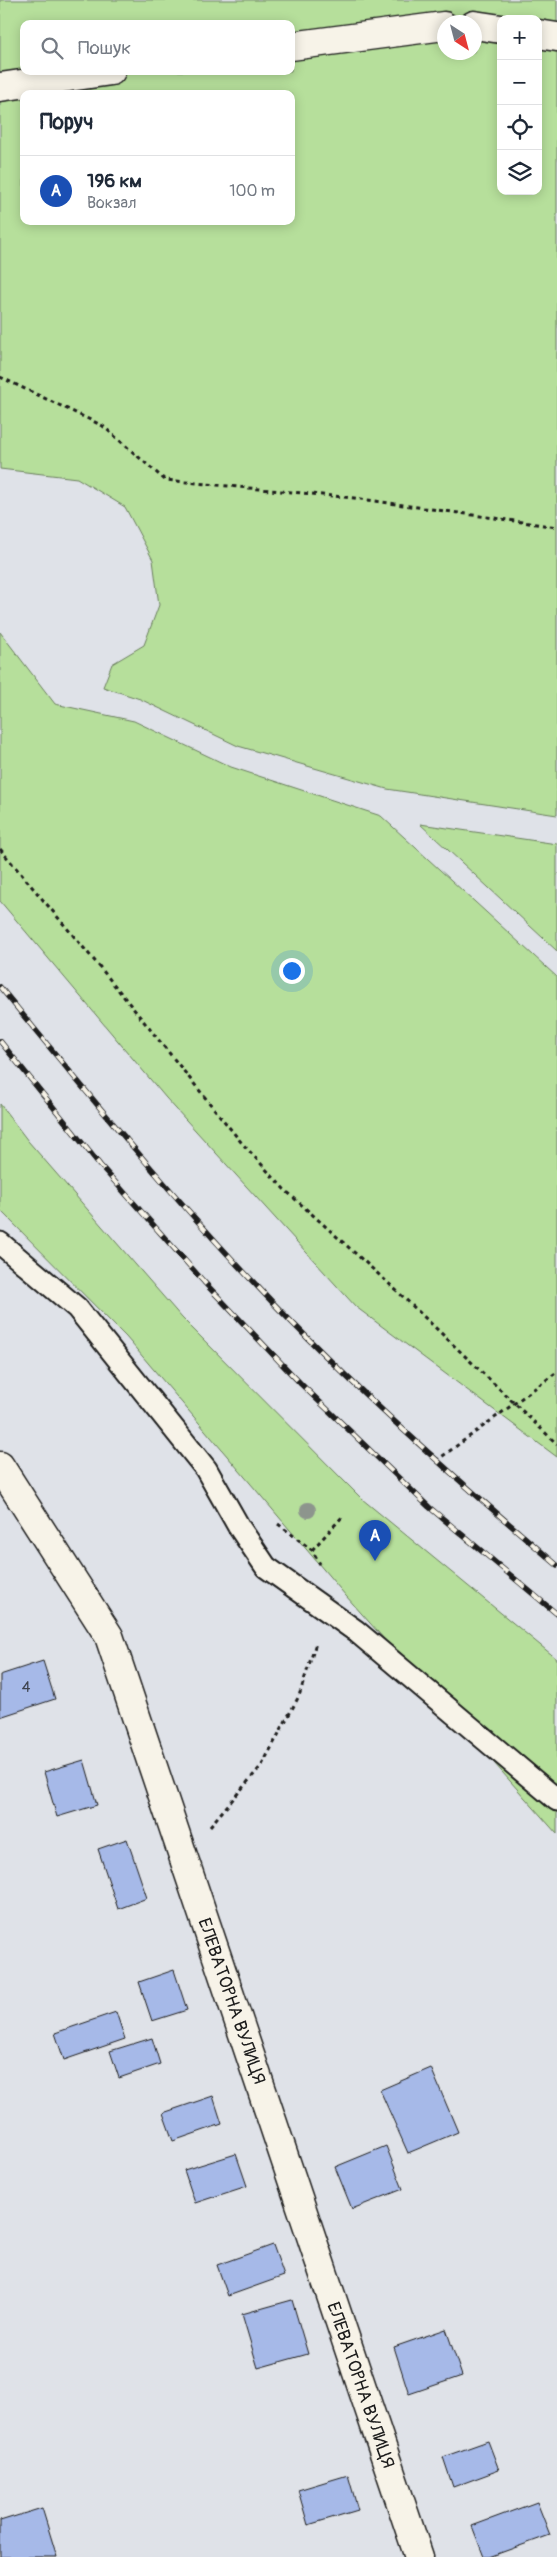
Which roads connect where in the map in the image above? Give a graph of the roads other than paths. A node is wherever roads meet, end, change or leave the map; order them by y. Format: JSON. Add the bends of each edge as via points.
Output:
{"nodes":[{"id":1,"x":482,"y":26,"type":"edge"},
{"id":2,"x":437,"y":27,"type":"edge"},
{"id":3,"x":497,"y":28,"type":"edge"},
{"id":4,"x":542,"y":35,"type":"edge"},
{"id":5,"x":557,"y":37,"type":"edge"},
{"id":6,"x":295,"y":45,"type":"edge"},
{"id":7,"x":83,"y":75,"type":"edge"},
{"id":8,"x":0,"y":87,"type":"edge"},
{"id":9,"x":0,"y":1244,"type":"edge"},
{"id":10,"x":0,"y":1466,"type":"edge"},
{"id":11,"x":557,"y":1800,"type":"edge"},
{"id":12,"x":419,"y":2557,"type":"edge"}],
"edges":[{"from":1,"to":3,"type":"street"},
{"from":2,"to":6,"type":"street"},
{"from":4,"to":5,"type":"street"},
{"from":7,"to":8,"type":"street"},
{"from":9,"to":11,"type":"lane","via":[[77,1308],[206,1469],[266,1567],[371,1643]]},
{"from":10,"to":12,"type":"street","name":"ЕЛЕВАТОРНА ВУЛИЦЯ","via":[[109,1636]]}]}
